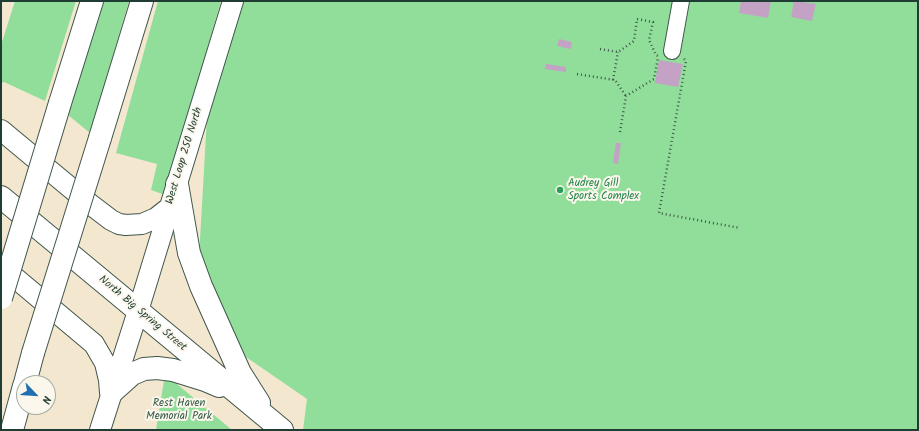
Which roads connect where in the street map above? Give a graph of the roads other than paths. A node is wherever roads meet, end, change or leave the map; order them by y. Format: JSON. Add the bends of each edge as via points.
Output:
{"nodes":[{"id":1,"x":92,"y":1,"type":"edge"},
{"id":2,"x":142,"y":1,"type":"edge"},
{"id":3,"x":233,"y":1,"type":"edge"},
{"id":4,"x":681,"y":1,"type":"edge"},
{"id":5,"x":665,"y":54,"type":"road end"},
{"id":6,"x":1,"y":130,"type":"edge"},
{"id":7,"x":177,"y":184,"type":"junction"},
{"id":8,"x":1,"y":197,"type":"edge"},
{"id":9,"x":170,"y":207,"type":"junction"},
{"id":10,"x":1,"y":266,"type":"edge"},
{"id":11,"x":1,"y":298,"type":"edge"},
{"id":12,"x":138,"y":311,"type":"junction"},
{"id":13,"x":27,"y":375,"type":"edge"},
{"id":14,"x":239,"y":394,"type":"junction"},
{"id":15,"x":111,"y":396,"type":"junction"},
{"id":16,"x":16,"y":415,"type":"edge"},
{"id":17,"x":275,"y":424,"type":"edge"},
{"id":18,"x":12,"y":430,"type":"edge"},
{"id":19,"x":100,"y":430,"type":"edge"}],
"edges":[{"from":1,"to":11,"type":"highway","bridge":true},
{"from":2,"to":13,"type":"highway","bridge":true},
{"from":3,"to":7,"type":"main road","name":"West Loop 250 North"},
{"from":4,"to":5,"type":"lane"},
{"from":6,"to":9,"type":"main road","via":[[115,222],[126,225],[142,224],[156,218]]},
{"from":7,"to":9,"type":"main road","name":"West Loop 250 North"},
{"from":7,"to":17,"type":"highway","via":[[189,253],[201,286],[240,373]]},
{"from":8,"to":12,"type":"highway","name":"North Big Spring Street"},
{"from":9,"to":12,"type":"main road","name":"West Loop 250 North"},
{"from":10,"to":15,"type":"main road","via":[[94,344],[103,357],[108,372]]},
{"from":12,"to":14,"type":"highway","name":"North Big Spring Street"},
{"from":12,"to":15,"type":"main road","name":"West Loop 250 North"},
{"from":14,"to":15,"type":"highway","via":[[187,374],[157,368],[144,369],[132,374]]},
{"from":14,"to":17,"type":"highway","name":"North Big Spring Street"},
{"from":15,"to":19,"type":"main road","name":"West Loop 250 North"},
{"from":16,"to":18,"type":"highway"}]}
